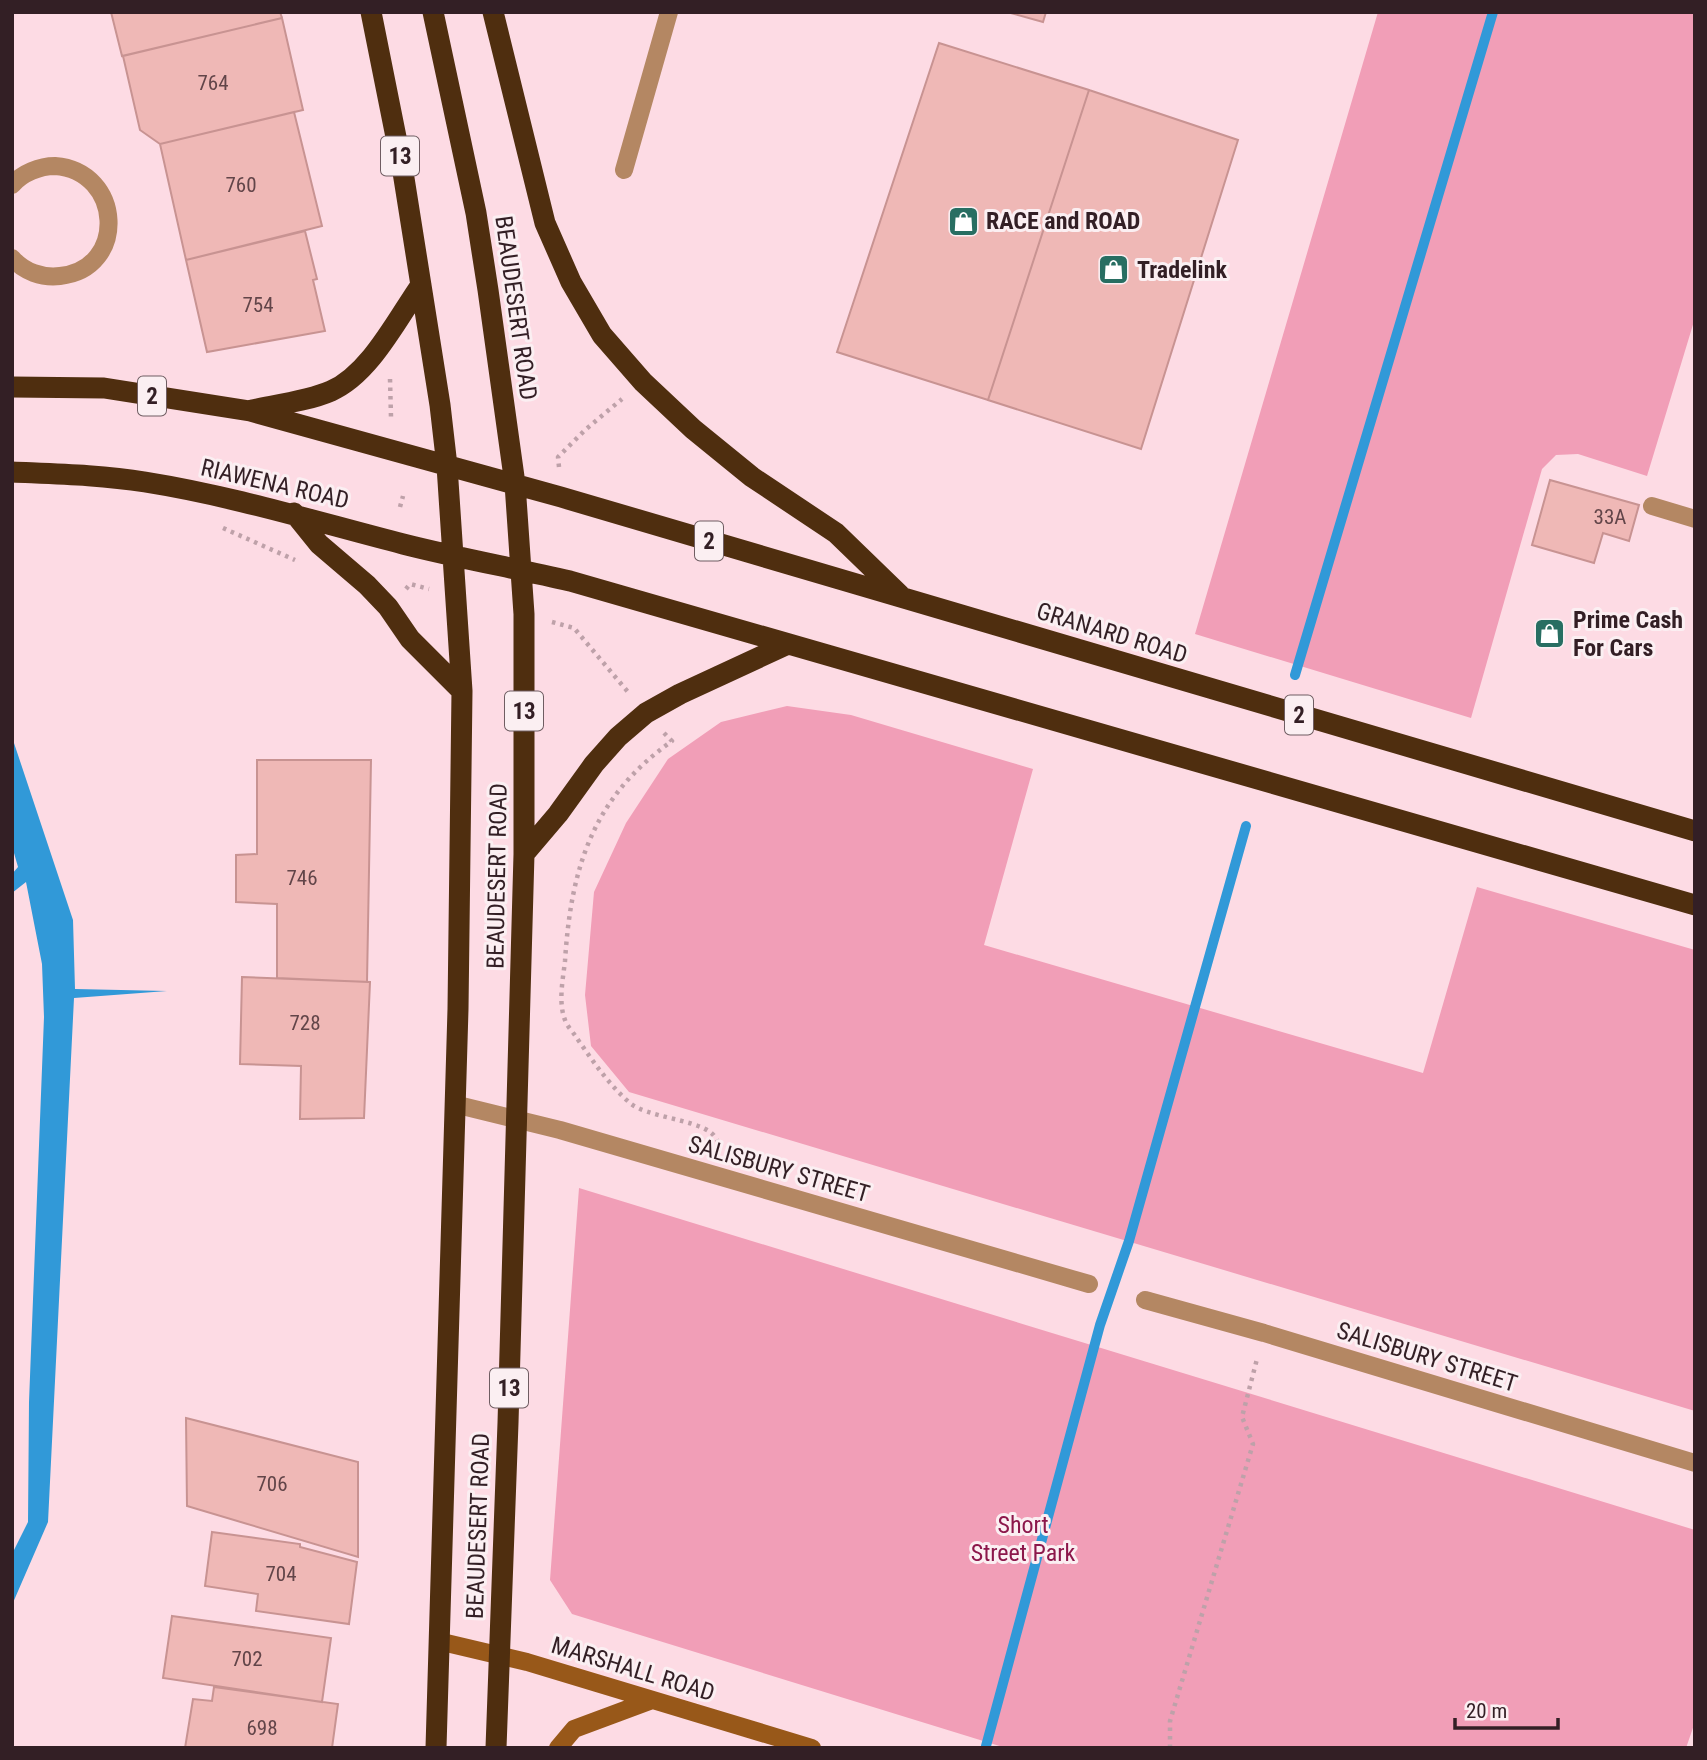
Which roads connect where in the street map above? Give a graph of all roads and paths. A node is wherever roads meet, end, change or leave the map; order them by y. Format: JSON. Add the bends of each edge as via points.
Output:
{"nodes":[{"id":1,"x":370,"y":12,"type":"edge"},
{"id":2,"x":433,"y":12,"type":"edge"},
{"id":3,"x":493,"y":12,"type":"edge"},
{"id":4,"x":669,"y":12,"type":"edge"},
{"id":5,"x":624,"y":170,"type":"dead end"},
{"id":6,"x":12,"y":185,"type":"edge"},
{"id":7,"x":12,"y":258,"type":"edge"},
{"id":8,"x":421,"y":285,"type":"junction"},
{"id":9,"x":390,"y":378,"type":"dead end"},
{"id":10,"x":12,"y":387,"type":"edge"},
{"id":11,"x":629,"y":393,"type":"dead end"},
{"id":12,"x":250,"y":411,"type":"junction"},
{"id":13,"x":391,"y":417,"type":"dead end"},
{"id":14,"x":447,"y":466,"type":"junction"},
{"id":15,"x":559,"y":468,"type":"dead end"},
{"id":16,"x":12,"y":472,"type":"edge"},
{"id":17,"x":514,"y":484,"type":"junction"},
{"id":18,"x":403,"y":496,"type":"dead end"},
{"id":19,"x":1652,"y":506,"type":"dead end"},
{"id":20,"x":400,"y":507,"type":"dead end"},
{"id":21,"x":294,"y":513,"type":"junction"},
{"id":22,"x":1695,"y":519,"type":"edge"},
{"id":23,"x":214,"y":524,"type":"dead end"},
{"id":24,"x":453,"y":555,"type":"junction"},
{"id":25,"x":300,"y":563,"type":"dead end"},
{"id":26,"x":521,"y":569,"type":"junction"},
{"id":27,"x":410,"y":584,"type":"dead end"},
{"id":28,"x":455,"y":596,"type":"junction"},
{"id":29,"x":904,"y":598,"type":"junction"},
{"id":30,"x":524,"y":614,"type":"junction"},
{"id":31,"x":788,"y":644,"type":"junction"},
{"id":32,"x":462,"y":691,"type":"junction"},
{"id":33,"x":636,"y":702,"type":"dead end"},
{"id":34,"x":659,"y":728,"type":"dead end"},
{"id":35,"x":1695,"y":831,"type":"edge"},
{"id":36,"x":524,"y":854,"type":"junction"},
{"id":37,"x":1695,"y":905,"type":"edge"},
{"id":38,"x":454,"y":1104,"type":"junction"},
{"id":39,"x":518,"y":1120,"type":"junction"},
{"id":40,"x":714,"y":1176,"type":"junction"},
{"id":41,"x":1089,"y":1284,"type":"dead end"},
{"id":42,"x":1145,"y":1300,"type":"dead end"},
{"id":43,"x":1264,"y":1333,"type":"junction"},
{"id":44,"x":1695,"y":1463,"type":"edge"},
{"id":45,"x":438,"y":1641,"type":"junction"},
{"id":46,"x":500,"y":1656,"type":"junction"},
{"id":47,"x":652,"y":1700,"type":"junction"},
{"id":48,"x":436,"y":1748,"type":"edge"},
{"id":49,"x":496,"y":1748,"type":"edge"},
{"id":50,"x":558,"y":1748,"type":"edge"},
{"id":51,"x":812,"y":1748,"type":"edge"},
{"id":52,"x":1170,"y":1748,"type":"edge"}],
"edges":[{"from":1,"to":8,"type":"highway","name":"BEAUDESERT ROAD","number":"13"},
{"from":2,"to":17,"type":"highway","name":"BEAUDESERT ROAD","number":"13","via":[[476,213]]},
{"from":3,"to":29,"type":"highway","via":[[545,223],[570,282],[602,335],[692,429],[752,477],[836,533]]},
{"from":4,"to":5,"type":"street"},
{"from":6,"to":7,"type":"street","via":[[30,171],[67,167],[84,174],[97,187],[107,203],[110,221],[99,255],[69,275],[33,273]]},
{"from":8,"to":12,"type":"highway","via":[[375,352],[344,383],[330,391]]},
{"from":8,"to":14,"type":"highway","name":"BEAUDESERT ROAD","number":"13"},
{"from":9,"to":13,"type":"path"},
{"from":10,"to":12,"type":"highway","number":"2","via":[[104,388]]},
{"from":11,"to":15,"type":"path","via":[[558,457]]},
{"from":12,"to":14,"type":"highway","number":"2"},
{"from":14,"to":17,"type":"highway","number":"2"},
{"from":14,"to":24,"type":"highway","name":"BEAUDESERT ROAD","number":"13"},
{"from":16,"to":21,"type":"highway","name":"RIAWENA ROAD","via":[[142,481]]},
{"from":17,"to":26,"type":"highway","name":"BEAUDESERT ROAD","number":"13"},
{"from":17,"to":29,"type":"highway","name":"GRANARD ROAD","number":"2"},
{"from":18,"to":20,"type":"path"},
{"from":19,"to":22,"type":"street"},
{"from":21,"to":24,"type":"highway","name":"RIAWENA ROAD"},
{"from":21,"to":32,"type":"highway","via":[[319,544],[388,607],[410,639]]},
{"from":23,"to":25,"type":"path"},
{"from":24,"to":26,"type":"highway","name":"RIAWENA ROAD"},
{"from":24,"to":28,"type":"highway","name":"BEAUDESERT ROAD","number":"13"},
{"from":26,"to":30,"type":"highway","name":"BEAUDESERT ROAD","number":"13"},
{"from":26,"to":31,"type":"highway"},
{"from":27,"to":28,"type":"path"},
{"from":28,"to":32,"type":"highway","name":"BEAUDESERT ROAD","number":"13"},
{"from":29,"to":35,"type":"highway","name":"GRANARD ROAD","number":"2"},
{"from":30,"to":33,"type":"path","via":[[574,628]]},
{"from":30,"to":36,"type":"highway","name":"BEAUDESERT ROAD","number":"13"},
{"from":31,"to":36,"type":"highway","via":[[646,713],[594,764]]},
{"from":31,"to":37,"type":"highway"},
{"from":32,"to":38,"type":"highway","name":"BEAUDESERT ROAD","number":"13"},
{"from":34,"to":40,"type":"path","via":[[673,741],[625,782],[606,806],[590,839],[568,918],[562,1000],[565,1020],[594,1064],[632,1105],[711,1132],[720,1144]]},
{"from":36,"to":39,"type":"highway","name":"BEAUDESERT ROAD","number":"13"},
{"from":38,"to":39,"type":"street","name":"SALISBURY STREET"},
{"from":38,"to":45,"type":"highway","name":"BEAUDESERT ROAD","number":"13"},
{"from":39,"to":40,"type":"street","name":"SALISBURY STREET"},
{"from":39,"to":46,"type":"highway","name":"BEAUDESERT ROAD","number":"13"},
{"from":40,"to":41,"type":"street","name":"SALISBURY STREET"},
{"from":42,"to":43,"type":"street","name":"SALISBURY STREET"},
{"from":43,"to":44,"type":"street","name":"SALISBURY STREET"},
{"from":43,"to":52,"type":"path","via":[[1242,1417],[1253,1444],[1170,1721]]},
{"from":45,"to":46,"type":"street","name":"MARSHALL ROAD"},
{"from":45,"to":48,"type":"highway","name":"BEAUDESERT ROAD","number":"13"},
{"from":46,"to":47,"type":"street","name":"MARSHALL ROAD"},
{"from":46,"to":49,"type":"highway","name":"BEAUDESERT ROAD","number":"13"},
{"from":47,"to":50,"type":"street","via":[[574,1729]]},
{"from":47,"to":51,"type":"street","name":"MARSHALL ROAD"}]}
